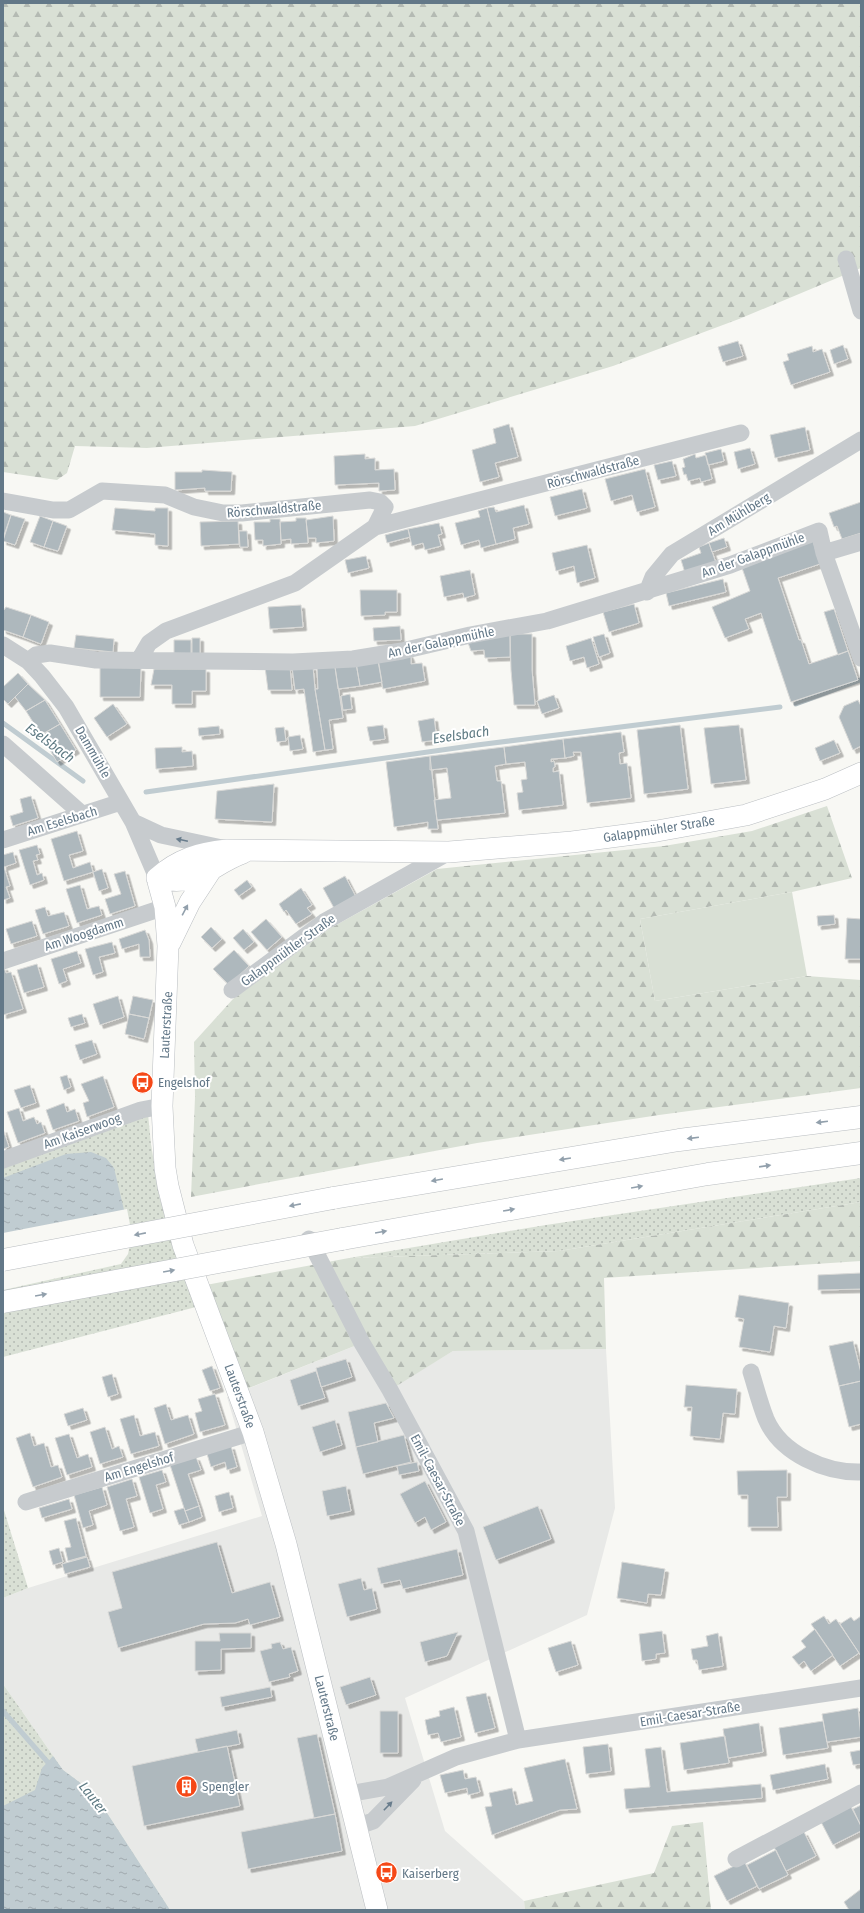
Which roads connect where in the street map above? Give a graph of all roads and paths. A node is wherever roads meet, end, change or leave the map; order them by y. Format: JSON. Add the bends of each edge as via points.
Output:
{"nodes":[{"id":1,"x":846,"y":259,"type":"dead end"},
{"id":2,"x":856,"y":277,"type":"edge"},
{"id":3,"x":861,"y":311,"type":"edge"},
{"id":4,"x":861,"y":430,"type":"edge"},
{"id":5,"x":741,"y":433,"type":"dead end"},
{"id":6,"x":861,"y":440,"type":"edge"},
{"id":7,"x":844,"y":449,"type":"junction"},
{"id":8,"x":3,"y":501,"type":"edge"},
{"id":9,"x":376,"y":527,"type":"junction"},
{"id":10,"x":861,"y":542,"type":"edge"},
{"id":11,"x":824,"y":553,"type":"junction"},
{"id":12,"x":647,"y":592,"type":"junction"},
{"id":13,"x":3,"y":645,"type":"edge"},
{"id":14,"x":861,"y":658,"type":"edge"},
{"id":15,"x":139,"y":660,"type":"junction"},
{"id":16,"x":28,"y":661,"type":"junction"},
{"id":17,"x":3,"y":744,"type":"edge"},
{"id":18,"x":861,"y":773,"type":"edge"},
{"id":19,"x":121,"y":802,"type":"junction"},
{"id":20,"x":82,"y":814,"type":"junction"},
{"id":21,"x":133,"y":822,"type":"junction"},
{"id":22,"x":3,"y":840,"type":"edge"},
{"id":23,"x":243,"y":850,"type":"junction"},
{"id":24,"x":449,"y":852,"type":"junction"},
{"id":25,"x":211,"y":870,"type":"junction"},
{"id":26,"x":157,"y":878,"type":"junction"},
{"id":27,"x":165,"y":907,"type":"junction"},
{"id":28,"x":168,"y":946,"type":"junction"},
{"id":29,"x":3,"y":961,"type":"edge"},
{"id":30,"x":232,"y":990,"type":"dead end"},
{"id":31,"x":162,"y":1106,"type":"junction"},
{"id":32,"x":861,"y":1117,"type":"edge"},
{"id":33,"x":861,"y":1153,"type":"edge"},
{"id":34,"x":3,"y":1160,"type":"edge"},
{"id":35,"x":309,"y":1239,"type":"dead end"},
{"id":36,"x":3,"y":1260,"type":"edge"},
{"id":37,"x":3,"y":1302,"type":"edge"},
{"id":38,"x":751,"y":1372,"type":"dead end"},
{"id":39,"x":252,"y":1432,"type":"junction"},
{"id":40,"x":861,"y":1472,"type":"edge"},
{"id":41,"x":26,"y":1502,"type":"dead end"},
{"id":42,"x":861,"y":1688,"type":"edge"},
{"id":43,"x":518,"y":1740,"type":"junction"},
{"id":44,"x":418,"y":1775,"type":"junction"},
{"id":45,"x":861,"y":1793,"type":"edge"},
{"id":46,"x":348,"y":1794,"type":"junction"},
{"id":47,"x":356,"y":1827,"type":"junction"},
{"id":48,"x":736,"y":1859,"type":"dead end"},
{"id":49,"x":376,"y":1910,"type":"edge"}],
"edges":[{"from":1,"to":2,"type":"street"},
{"from":2,"to":3,"type":"street"},
{"from":4,"to":7,"type":"street","name":"Am Mühlberg","via":[[852,437]]},
{"from":5,"to":9,"type":"street","name":"Rörschwaldstraße"},
{"from":6,"to":7,"type":"street","name":"Am Mühlberg"},
{"from":7,"to":12,"type":"street","name":"Am Mühlberg","via":[[672,554],[653,577]]},
{"from":8,"to":9,"type":"street","name":"Rörschwaldstraße","via":[[53,510],[69,510],[102,491],[165,495],[194,507],[223,513],[242,513],[370,500],[380,502],[385,507]]},
{"from":9,"to":15,"type":"street","name":"Rörschwaldstraße","via":[[295,583],[166,631],[149,644]]},
{"from":10,"to":11,"type":"street"},
{"from":11,"to":12,"type":"street","name":"An der Galappmühle","via":[[819,531],[730,565]]},
{"from":11,"to":14,"type":"street","name":"An der Galappmühle"},
{"from":12,"to":15,"type":"street","name":"An der Galappmühle","via":[[547,621],[353,659],[293,662]]},
{"from":13,"to":16,"type":"street","name":"Dammühle"},
{"from":15,"to":16,"type":"street","name":"An der Galappmühle","via":[[96,660],[46,653],[36,655]]},
{"from":16,"to":19,"type":"street","name":"Dammühle","via":[[66,707]]},
{"from":17,"to":20,"type":"street"},
{"from":18,"to":24,"type":"main road","name":"Galappmühler Straße","via":[[825,789],[746,815],[649,832]]},
{"from":19,"to":20,"type":"street","name":"Am Eselsbach"},
{"from":19,"to":21,"type":"street","name":"Dammühle"},
{"from":20,"to":22,"type":"street","name":"Am Eselsbach"},
{"from":23,"to":21,"type":"street","one_way":true,"via":[[161,835]]},
{"from":21,"to":26,"type":"street","name":"Dammühle"},
{"from":23,"to":24,"type":"main road","name":"Galappmühler Straße"},
{"from":23,"to":25,"type":"main road","name":"Galappmühler Straße"},
{"from":23,"to":26,"type":"main road","name":"Galappmühler Straße","via":[[208,852],[186,858],[170,866]]},
{"from":24,"to":30,"type":"street","name":"Galappmühler Straße","via":[[324,922]]},
{"from":25,"to":26,"type":"main road","name":"Galappmühler Straße","via":[[184,881]]},
{"from":28,"to":25,"type":"main road","one_way":true,"via":[[190,902]]},
{"from":26,"to":27,"type":"main road","name":"Lauterstraße"},
{"from":27,"to":28,"type":"main road","name":"Lauterstraße"},
{"from":27,"to":29,"type":"street","name":"Am Woogdamm"},
{"from":28,"to":31,"type":"main road","name":"Lauterstraße"},
{"from":31,"to":34,"type":"street","name":"Am Kaiserwoog","via":[[141,1110]]},
{"from":31,"to":39,"type":"main road","name":"Lauterstraße","via":[[165,1168],[183,1245]]},
{"from":32,"to":36,"type":"highway","one_way":true,"bridge":true,"via":[[679,1140],[333,1198]]},
{"from":37,"to":33,"type":"highway","one_way":true,"bridge":true,"via":[[708,1174]]},
{"from":35,"to":43,"type":"street","name":"Emil-Caesar-Straße","via":[[362,1343],[466,1531]]},
{"from":38,"to":40,"type":"street","via":[[767,1421],[787,1448],[821,1467],[847,1473]]},
{"from":39,"to":41,"type":"street","name":"Am Engelshof"},
{"from":39,"to":46,"type":"main road","name":"Lauterstraße","via":[[286,1544]]},
{"from":42,"to":43,"type":"street","name":"Emil-Caesar-Straße"},
{"from":43,"to":44,"type":"street","name":"Emil-Caesar-Straße","via":[[456,1757]]},
{"from":44,"to":46,"type":"street","name":"Emil-Caesar-Straße","via":[[388,1787]]},
{"from":47,"to":44,"type":"street","name":"Emil-Caesar-Straße","one_way":true,"via":[[373,1822]]},
{"from":45,"to":48,"type":"street"},
{"from":46,"to":47,"type":"main road","name":"Lauterstraße"},
{"from":47,"to":49,"type":"main road","name":"Lauterstraße"}]}
